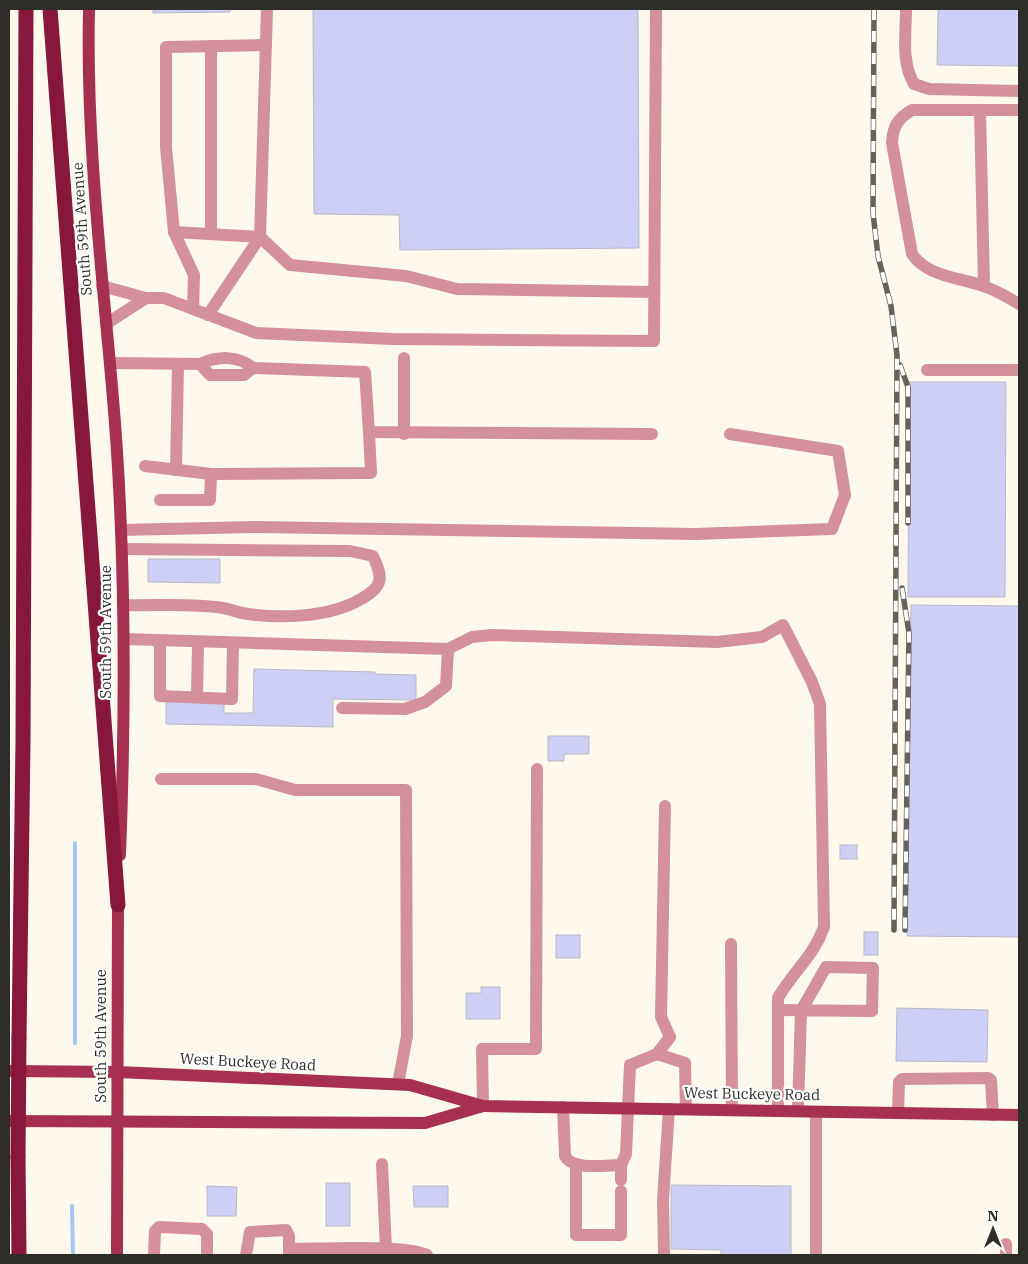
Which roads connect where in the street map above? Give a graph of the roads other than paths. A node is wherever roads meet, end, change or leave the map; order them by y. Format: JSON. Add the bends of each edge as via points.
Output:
{"nodes":[{"id":1,"x":26,"y":9,"type":"edge"},
{"id":2,"x":50,"y":9,"type":"edge"},
{"id":3,"x":89,"y":9,"type":"edge"},
{"id":4,"x":267,"y":9,"type":"edge"},
{"id":5,"x":656,"y":9,"type":"edge"},
{"id":6,"x":906,"y":9,"type":"edge"},
{"id":7,"x":266,"y":45,"type":"junction"},
{"id":8,"x":211,"y":46,"type":"junction"},
{"id":9,"x":1019,"y":91,"type":"edge"},
{"id":10,"x":980,"y":110,"type":"junction"},
{"id":11,"x":1019,"y":110,"type":"edge"},
{"id":12,"x":174,"y":232,"type":"junction"},
{"id":13,"x":211,"y":234,"type":"junction"},
{"id":14,"x":260,"y":237,"type":"junction"},
{"id":15,"x":102,"y":286,"type":"junction"},
{"id":16,"x":984,"y":286,"type":"junction"},
{"id":17,"x":654,"y":292,"type":"junction"},
{"id":18,"x":146,"y":298,"type":"junction"},
{"id":19,"x":1019,"y":304,"type":"edge"},
{"id":20,"x":193,"y":309,"type":"junction"},
{"id":21,"x":208,"y":315,"type":"junction"},
{"id":22,"x":106,"y":324,"type":"junction"},
{"id":23,"x":404,"y":358,"type":"dead end"},
{"id":24,"x":110,"y":363,"type":"junction"},
{"id":25,"x":178,"y":365,"type":"junction"},
{"id":26,"x":927,"y":370,"type":"dead end"},
{"id":27,"x":1019,"y":370,"type":"edge"},
{"id":28,"x":369,"y":432,"type":"junction"},
{"id":29,"x":404,"y":434,"type":"junction"},
{"id":30,"x":652,"y":434,"type":"dead end"},
{"id":31,"x":730,"y":434,"type":"dead end"},
{"id":32,"x":145,"y":466,"type":"dead end"},
{"id":33,"x":176,"y":470,"type":"junction"},
{"id":34,"x":211,"y":474,"type":"junction"},
{"id":35,"x":160,"y":500,"type":"dead end"},
{"id":36,"x":121,"y":530,"type":"junction"},
{"id":37,"x":122,"y":549,"type":"junction"},
{"id":38,"x":124,"y":605,"type":"junction"},
{"id":39,"x":124,"y":639,"type":"junction"},
{"id":40,"x":160,"y":641,"type":"junction"},
{"id":41,"x":198,"y":642,"type":"junction"},
{"id":42,"x":233,"y":644,"type":"junction"},
{"id":43,"x":448,"y":649,"type":"junction"},
{"id":44,"x":197,"y":697,"type":"junction"},
{"id":45,"x":342,"y":708,"type":"dead end"},
{"id":46,"x":537,"y":769,"type":"dead end"},
{"id":47,"x":161,"y":778,"type":"dead end"},
{"id":48,"x":665,"y":806,"type":"dead end"},
{"id":49,"x":118,"y":905,"type":"junction"},
{"id":50,"x":731,"y":944,"type":"dead end"},
{"id":51,"x":778,"y":1010,"type":"junction"},
{"id":52,"x":801,"y":1011,"type":"junction"},
{"id":53,"x":657,"y":1054,"type":"junction"},
{"id":54,"x":9,"y":1071,"type":"edge"},
{"id":55,"x":118,"y":1072,"type":"junction"},
{"id":56,"x":398,"y":1084,"type":"junction"},
{"id":57,"x":483,"y":1106,"type":"junction"},
{"id":58,"x":563,"y":1107,"type":"junction"},
{"id":59,"x":627,"y":1108,"type":"junction"},
{"id":60,"x":669,"y":1109,"type":"junction"},
{"id":61,"x":686,"y":1109,"type":"junction"},
{"id":62,"x":732,"y":1110,"type":"junction"},
{"id":63,"x":778,"y":1111,"type":"junction"},
{"id":64,"x":798,"y":1111,"type":"junction"},
{"id":65,"x":816,"y":1112,"type":"junction"},
{"id":66,"x":898,"y":1113,"type":"junction"},
{"id":67,"x":993,"y":1115,"type":"junction"},
{"id":68,"x":1019,"y":1116,"type":"edge"},
{"id":69,"x":9,"y":1121,"type":"edge"},
{"id":70,"x":117,"y":1122,"type":"junction"},
{"id":71,"x":382,"y":1164,"type":"dead end"},
{"id":72,"x":576,"y":1164,"type":"junction"},
{"id":73,"x":621,"y":1165,"type":"junction"},
{"id":74,"x":386,"y":1249,"type":"junction"},
{"id":75,"x":289,"y":1252,"type":"edge"},
{"id":76,"x":19,"y":1255,"type":"edge"},
{"id":77,"x":117,"y":1255,"type":"edge"},
{"id":78,"x":154,"y":1255,"type":"edge"},
{"id":79,"x":207,"y":1255,"type":"edge"},
{"id":80,"x":246,"y":1255,"type":"edge"},
{"id":81,"x":427,"y":1255,"type":"edge"},
{"id":82,"x":664,"y":1255,"type":"edge"},
{"id":83,"x":816,"y":1255,"type":"edge"}],
"edges":[{"from":1,"to":76,"type":"highway","bridge":true},
{"from":2,"to":49,"type":"highway"},
{"from":3,"to":15,"type":"main road","name":"South 59th Avenue","via":[[94,196]]},
{"from":4,"to":7,"type":"lane"},
{"from":5,"to":17,"type":"lane"},
{"from":6,"to":9,"type":"lane","via":[[906,58],[908,74],[914,84],[930,89]]},
{"from":7,"to":8,"type":"lane"},
{"from":7,"to":14,"type":"lane"},
{"from":8,"to":12,"type":"lane","via":[[166,47],[166,147]]},
{"from":8,"to":13,"type":"lane"},
{"from":10,"to":11,"type":"lane"},
{"from":10,"to":16,"type":"lane"},
{"from":10,"to":16,"type":"lane","via":[[912,110],[900,117],[893,130],[892,143],[912,254],[918,264],[937,273]]},
{"from":12,"to":13,"type":"lane"},
{"from":12,"to":20,"type":"lane","via":[[194,275]]},
{"from":13,"to":14,"type":"lane"},
{"from":14,"to":17,"type":"lane","via":[[290,265],[406,276],[457,289]]},
{"from":14,"to":21,"type":"lane"},
{"from":15,"to":18,"type":"lane"},
{"from":15,"to":22,"type":"main road","name":"South 59th Avenue"},
{"from":16,"to":19,"type":"lane"},
{"from":17,"to":21,"type":"lane","via":[[654,341],[393,339],[256,333]]},
{"from":18,"to":20,"type":"lane","via":[[164,298]]},
{"from":18,"to":22,"type":"lane"},
{"from":20,"to":21,"type":"lane"},
{"from":22,"to":24,"type":"main road","name":"South 59th Avenue"},
{"from":23,"to":29,"type":"lane"},
{"from":24,"to":25,"type":"lane"},
{"from":24,"to":36,"type":"main road","name":"South 59th Avenue"},
{"from":25,"to":28,"type":"lane","via":[[200,364],[213,359],[243,359],[253,368],[365,372]]},
{"from":25,"to":33,"type":"lane"},
{"from":26,"to":27,"type":"lane"},
{"from":28,"to":29,"type":"lane"},
{"from":28,"to":34,"type":"lane","via":[[371,473]]},
{"from":29,"to":30,"type":"lane"},
{"from":31,"to":36,"type":"lane","via":[[838,451],[845,495],[832,529],[696,534],[255,527]]},
{"from":32,"to":33,"type":"lane"},
{"from":33,"to":34,"type":"lane"},
{"from":34,"to":35,"type":"lane","via":[[210,500]]},
{"from":36,"to":37,"type":"main road","name":"South 59th Avenue"},
{"from":37,"to":38,"type":"main road","name":"South 59th Avenue"},
{"from":37,"to":38,"type":"lane","via":[[350,551],[373,556],[380,572],[380,583],[372,593],[343,609],[319,615],[265,615],[224,608]]},
{"from":38,"to":39,"type":"main road","name":"South 59th Avenue"},
{"from":39,"to":40,"type":"lane"},
{"from":39,"to":49,"type":"main road","name":"South 59th Avenue"},
{"from":40,"to":41,"type":"lane"},
{"from":40,"to":44,"type":"lane","via":[[160,696]]},
{"from":41,"to":42,"type":"lane"},
{"from":41,"to":44,"type":"lane"},
{"from":42,"to":43,"type":"lane"},
{"from":42,"to":44,"type":"lane","via":[[232,698]]},
{"from":43,"to":45,"type":"lane","via":[[446,686],[425,702],[405,709]]},
{"from":43,"to":51,"type":"lane","via":[[472,637],[492,635],[717,642],[762,637],[783,625],[820,704],[824,927],[811,956],[778,998]]},
{"from":46,"to":57,"type":"lane","via":[[536,1049],[482,1049]]},
{"from":47,"to":56,"type":"lane","via":[[256,778],[295,790],[406,790],[407,1036]]},
{"from":48,"to":53,"type":"lane","via":[[661,1017],[670,1037]]},
{"from":49,"to":55,"type":"main road","name":"South 59th Avenue"},
{"from":50,"to":62,"type":"lane"},
{"from":51,"to":52,"type":"lane"},
{"from":51,"to":63,"type":"lane"},
{"from":52,"to":52,"type":"lane","via":[[872,1011],[873,968],[826,967]]},
{"from":52,"to":64,"type":"lane"},
{"from":53,"to":59,"type":"lane","via":[[630,1065]]},
{"from":53,"to":61,"type":"lane","via":[[685,1063]]},
{"from":54,"to":55,"type":"main road","name":"West Buckeye Road"},
{"from":55,"to":56,"type":"main road","name":"West Buckeye Road"},
{"from":55,"to":70,"type":"main road","name":"South 59th Avenue"},
{"from":56,"to":57,"type":"main road","name":"West Buckeye Road"},
{"from":57,"to":58,"type":"main road","name":"West Buckeye Road"},
{"from":57,"to":70,"type":"main road","name":"West Buckeye Road","via":[[425,1123]]},
{"from":58,"to":59,"type":"main road","name":"West Buckeye Road"},
{"from":58,"to":72,"type":"lane","via":[[565,1156]]},
{"from":59,"to":60,"type":"main road","name":"West Buckeye Road"},
{"from":59,"to":73,"type":"lane","via":[[626,1154]]},
{"from":60,"to":61,"type":"main road","name":"West Buckeye Road"},
{"from":60,"to":82,"type":"lane","via":[[663,1200]]},
{"from":61,"to":62,"type":"main road","name":"West Buckeye Road"},
{"from":62,"to":63,"type":"main road","name":"West Buckeye Road"},
{"from":63,"to":64,"type":"main road","name":"West Buckeye Road"},
{"from":64,"to":65,"type":"main road","name":"West Buckeye Road"},
{"from":65,"to":66,"type":"main road","name":"West Buckeye Road"},
{"from":65,"to":83,"type":"lane"},
{"from":66,"to":67,"type":"main road","name":"West Buckeye Road"},
{"from":66,"to":67,"type":"lane","via":[[899,1082],[902,1079],[988,1078],[991,1080]]},
{"from":67,"to":68,"type":"main road","name":"West Buckeye Road"},
{"from":69,"to":70,"type":"main road","name":"West Buckeye Road"},
{"from":70,"to":77,"type":"main road","name":"South 59th Avenue"},
{"from":71,"to":74,"type":"lane"},
{"from":72,"to":73,"type":"lane"},
{"from":72,"to":73,"type":"lane","via":[[576,1236],[621,1235]]},
{"from":74,"to":75,"type":"lane"},
{"from":74,"to":81,"type":"lane"},
{"from":75,"to":80,"type":"lane","via":[[286,1230],[250,1232]]},
{"from":78,"to":79,"type":"lane","via":[[155,1231],[159,1227],[202,1230],[207,1234]]}]}
